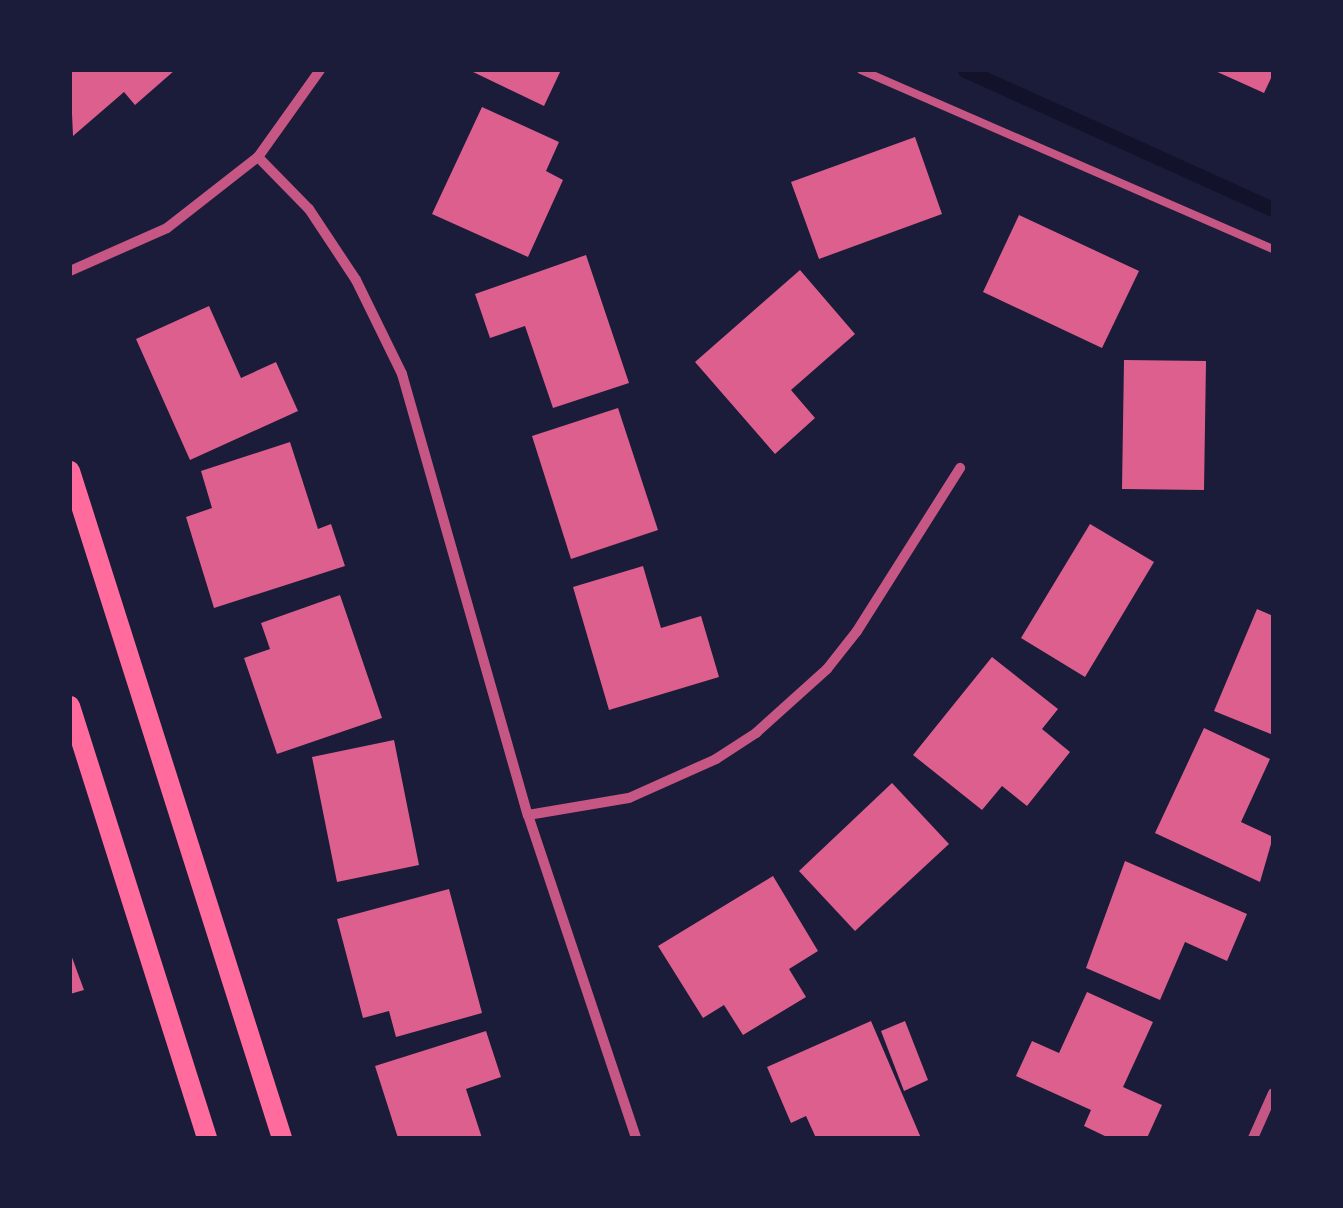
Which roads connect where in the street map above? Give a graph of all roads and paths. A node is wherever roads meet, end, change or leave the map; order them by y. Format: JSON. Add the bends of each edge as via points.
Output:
{"nodes":[{"id":1,"x":320,"y":70,"type":"edge"},
{"id":2,"x":861,"y":70,"type":"edge"},
{"id":3,"x":258,"y":158,"type":"junction"},
{"id":4,"x":1273,"y":248,"type":"edge"},
{"id":5,"x":70,"y":271,"type":"edge"},
{"id":6,"x":960,"y":468,"type":"dead end"},
{"id":7,"x":70,"y":472,"type":"edge"},
{"id":8,"x":70,"y":706,"type":"edge"},
{"id":9,"x":528,"y":815,"type":"junction"},
{"id":10,"x":1273,"y":1093,"type":"edge"},
{"id":11,"x":207,"y":1138,"type":"edge"},
{"id":12,"x":282,"y":1138,"type":"edge"},
{"id":13,"x":636,"y":1138,"type":"edge"},
{"id":14,"x":1253,"y":1138,"type":"edge"}],
"edges":[{"from":1,"to":3,"type":"street"},
{"from":2,"to":4,"type":"lane"},
{"from":3,"to":5,"type":"street","via":[[167,228]]},
{"from":3,"to":9,"type":"street","via":[[318,224],[356,280],[402,374]]},
{"from":6,"to":9,"type":"street","via":[[857,631],[816,680],[756,732],[716,759],[628,798]]},
{"from":7,"to":12,"type":"main road"},
{"from":8,"to":11,"type":"main road"},
{"from":9,"to":13,"type":"street"},
{"from":10,"to":14,"type":"street"}]}
